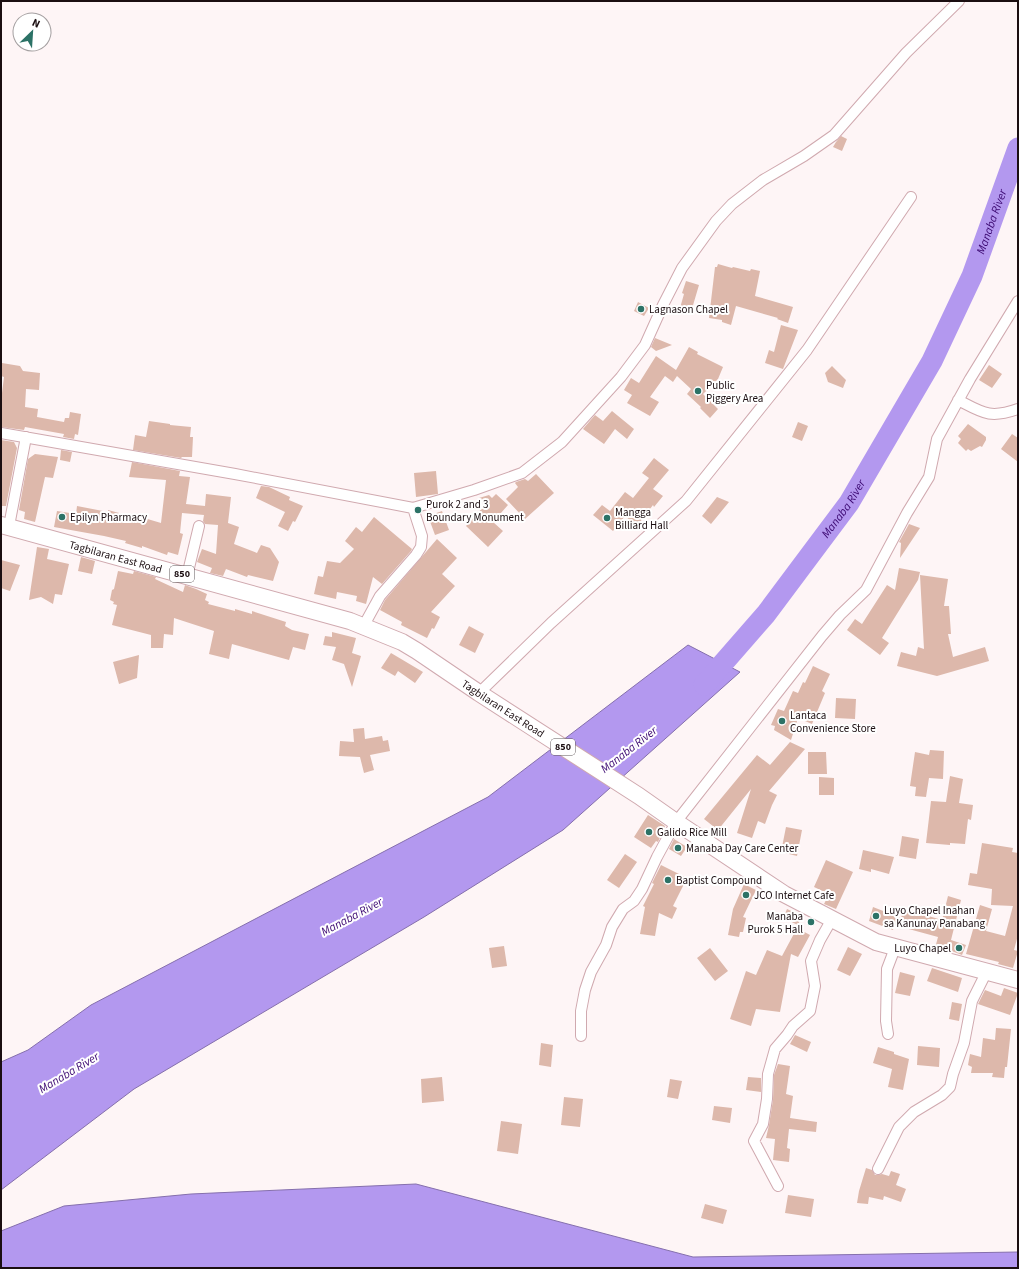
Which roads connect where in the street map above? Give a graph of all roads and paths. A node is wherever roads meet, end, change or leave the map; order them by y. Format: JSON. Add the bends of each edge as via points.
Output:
{"nodes":[{"id":1,"x":959,"y":1,"type":"edge"},
{"id":2,"x":911,"y":197,"type":"dead end"},
{"id":3,"x":1018,"y":301,"type":"edge"},
{"id":4,"x":958,"y":400,"type":"junction"},
{"id":5,"x":1018,"y":408,"type":"edge"},
{"id":6,"x":1,"y":433,"type":"edge"},
{"id":7,"x":26,"y":437,"type":"junction"},
{"id":8,"x":413,"y":508,"type":"junction"},
{"id":9,"x":5,"y":525,"type":"edge"},
{"id":10,"x":200,"y":526,"type":"dead end"},
{"id":11,"x":187,"y":576,"type":"junction"},
{"id":12,"x":363,"y":627,"type":"junction"},
{"id":13,"x":483,"y":696,"type":"junction"},
{"id":14,"x":676,"y":822,"type":"junction"},
{"id":15,"x":832,"y":919,"type":"junction"},
{"id":16,"x":895,"y":948,"type":"junction"},
{"id":17,"x":987,"y":971,"type":"junction"},
{"id":18,"x":1018,"y":980,"type":"edge"},
{"id":19,"x":888,"y":1034,"type":"dead end"},
{"id":20,"x":581,"y":1036,"type":"dead end"},
{"id":21,"x":878,"y":1169,"type":"dead end"},
{"id":22,"x":778,"y":1186,"type":"dead end"}],
"edges":[{"from":1,"to":8,"type":"street","via":[[906,53],[834,136],[764,180],[732,204],[716,221],[682,268],[645,345],[616,382],[562,442],[522,473]]},
{"from":2,"to":13,"type":"street","via":[[807,350],[686,501],[567,609]]},
{"from":3,"to":4,"type":"street"},
{"from":4,"to":5,"type":"street","via":[[994,415]]},
{"from":4,"to":14,"type":"street","via":[[937,439],[929,477],[866,590],[822,636]]},
{"from":6,"to":7,"type":"street"},
{"from":7,"to":8,"type":"street"},
{"from":7,"to":9,"type":"street"},
{"from":8,"to":12,"type":"street","via":[[422,536],[421,547],[380,596]]},
{"from":9,"to":11,"type":"main road","name":"Tagbilaran East Road","number":"850"},
{"from":10,"to":11,"type":"street"},
{"from":11,"to":12,"type":"main road","name":"Tagbilaran East Road","number":"850","via":[[350,621]]},
{"from":12,"to":13,"type":"main road","name":"Tagbilaran East Road","number":"850","via":[[402,642]]},
{"from":13,"to":14,"type":"main road","name":"Tagbilaran East Road","number":"850"},
{"from":14,"to":15,"type":"main road","name":"Tagbilaran East Road","number":"850","via":[[784,894]]},
{"from":14,"to":20,"type":"street","via":[[642,889],[634,901],[623,909],[612,927],[606,945],[591,972],[581,1011]]},
{"from":15,"to":16,"type":"main road","name":"Tagbilaran East Road","number":"850","via":[[876,942]]},
{"from":15,"to":22,"type":"street","via":[[811,961],[815,986],[810,1011],[793,1026],[775,1049],[768,1074],[763,1124],[754,1140]]},
{"from":16,"to":17,"type":"main road","name":"Tagbilaran East Road","number":"850"},
{"from":16,"to":19,"type":"street","via":[[887,968]]},
{"from":17,"to":18,"type":"main road","name":"Tagbilaran East Road","number":"850"},
{"from":17,"to":21,"type":"street","via":[[972,1001],[964,1043],[950,1087],[942,1095],[914,1112],[899,1127]]}]}
